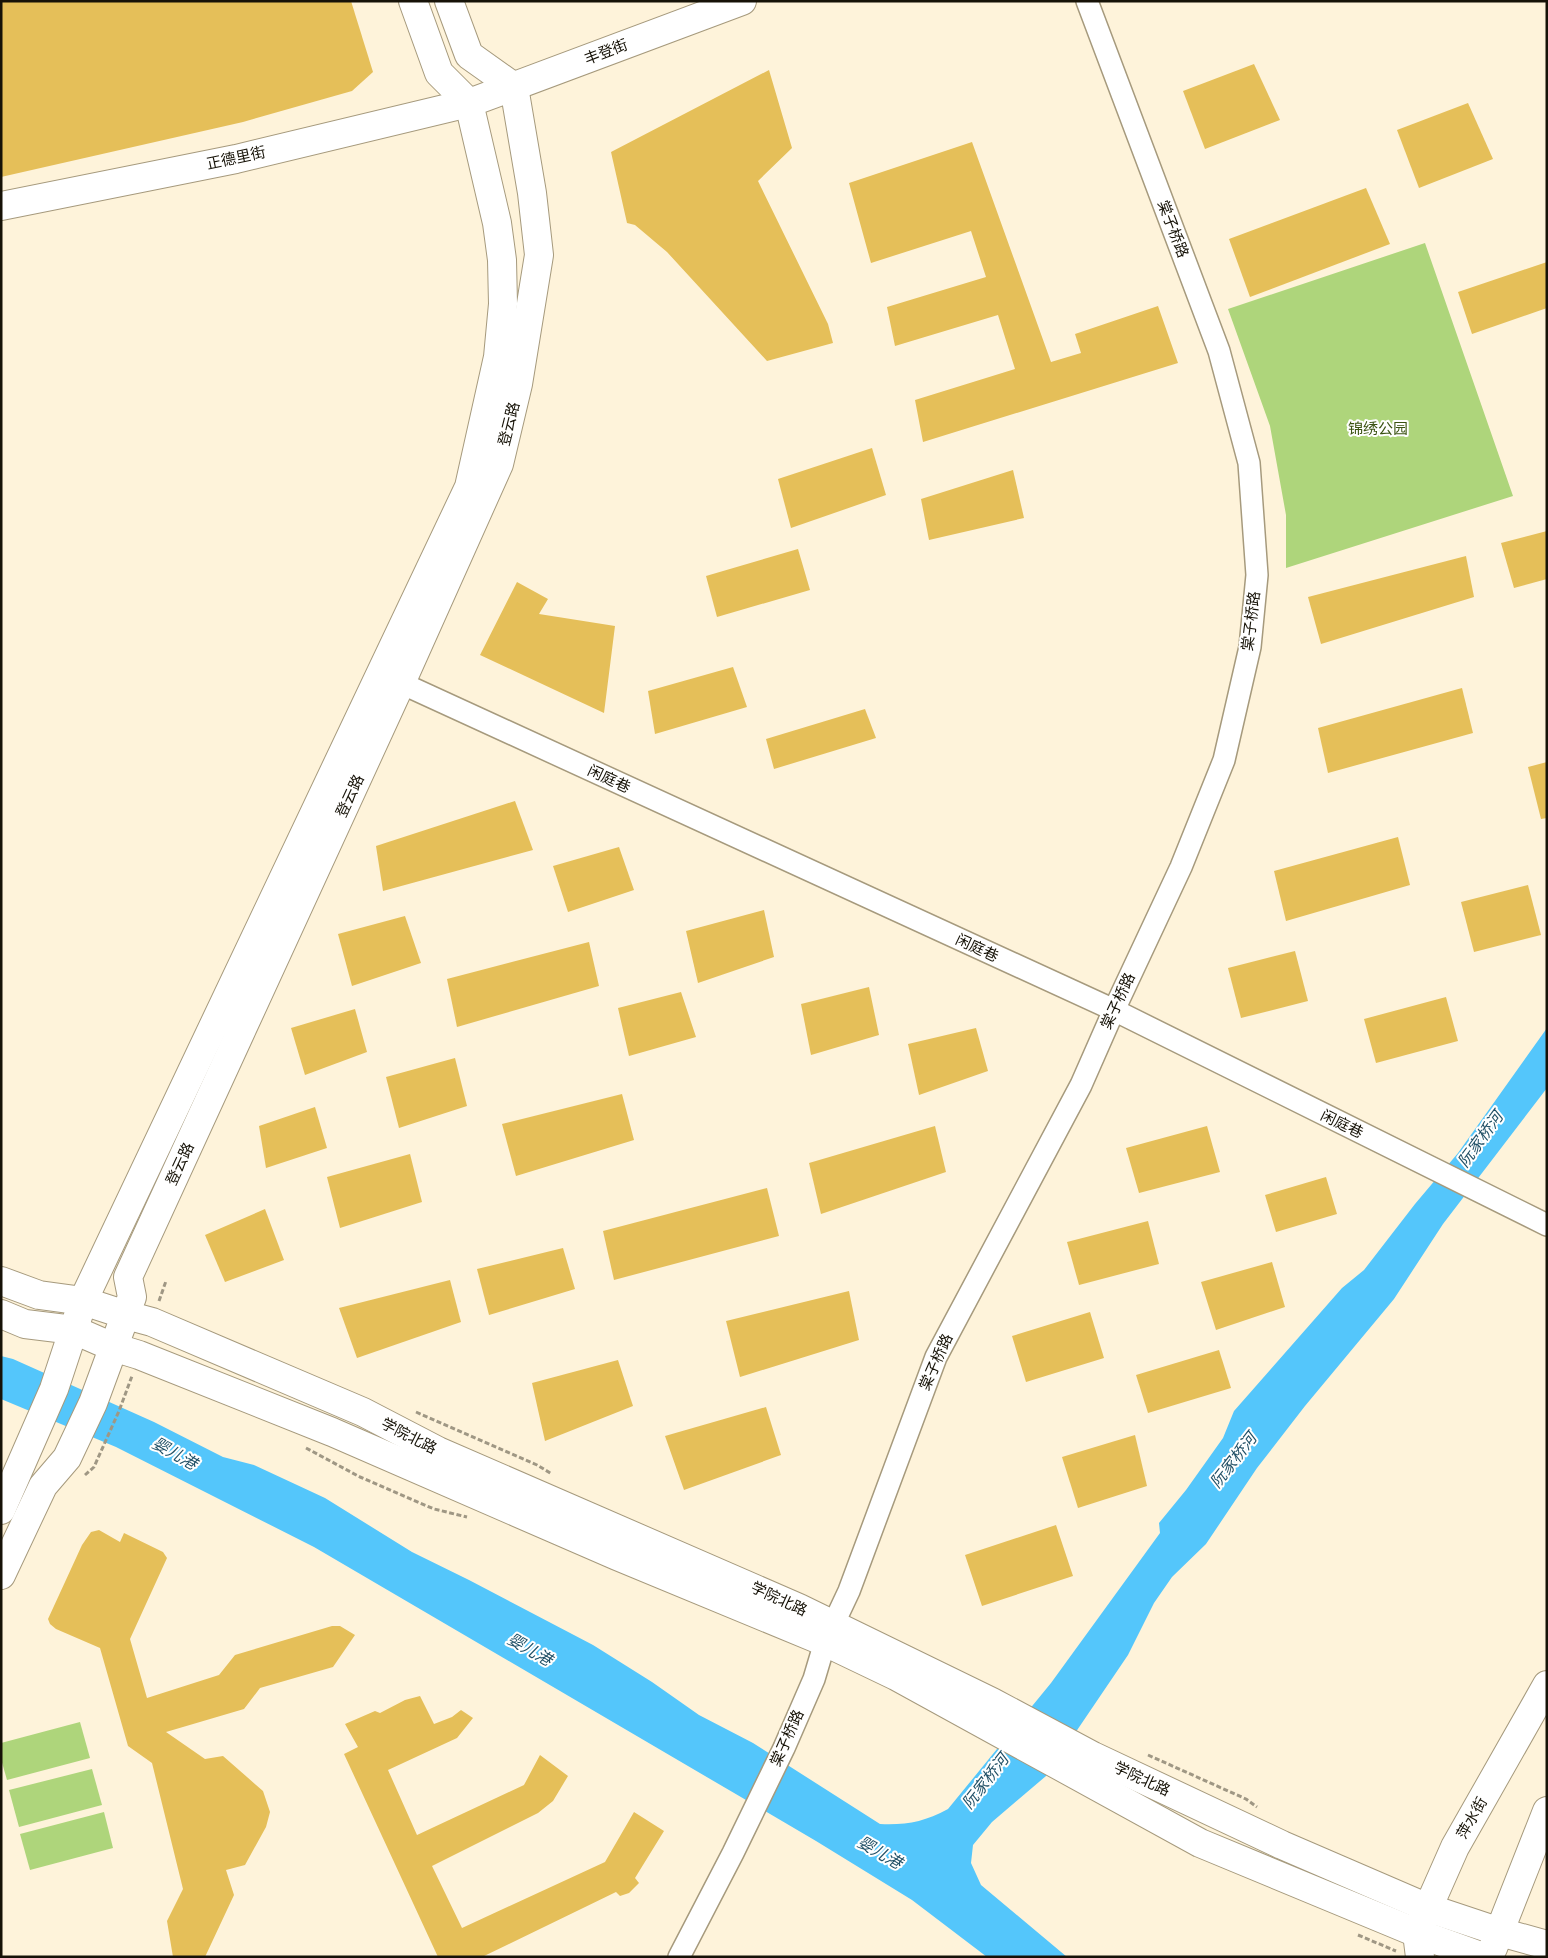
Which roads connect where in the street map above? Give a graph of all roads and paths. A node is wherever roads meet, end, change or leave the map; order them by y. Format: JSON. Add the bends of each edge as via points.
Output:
{"nodes":[{"id":1,"x":413,"y":1,"type":"edge"},
{"id":2,"x":449,"y":1,"type":"edge"},
{"id":3,"x":742,"y":1,"type":"edge"},
{"id":4,"x":1087,"y":1,"type":"edge"},
{"id":5,"x":514,"y":87,"type":"junction"},
{"id":6,"x":469,"y":103,"type":"junction"},
{"id":7,"x":1,"y":206,"type":"edge"},
{"id":8,"x":402,"y":683,"type":"junction"},
{"id":9,"x":1114,"y":1010,"type":"junction"},
{"id":10,"x":1547,"y":1225,"type":"edge"},
{"id":11,"x":1,"y":1280,"type":"edge"},
{"id":12,"x":83,"y":1300,"type":"junction"},
{"id":13,"x":1,"y":1314,"type":"edge"},
{"id":14,"x":126,"y":1315,"type":"junction"},
{"id":15,"x":74,"y":1330,"type":"junction"},
{"id":16,"x":113,"y":1347,"type":"junction"},
{"id":17,"x":119,"y":1411,"type":"dead end"},
{"id":18,"x":94,"y":1467,"type":"dead end"},
{"id":19,"x":1,"y":1510,"type":"edge"},
{"id":20,"x":1,"y":1575,"type":"edge"},
{"id":21,"x":829,"y":1633,"type":"junction"},
{"id":22,"x":1547,"y":1686,"type":"edge"},
{"id":23,"x":1084,"y":1764,"type":"junction"},
{"id":24,"x":1547,"y":1811,"type":"edge"},
{"id":25,"x":1428,"y":1908,"type":"junction"},
{"id":26,"x":1500,"y":1932,"type":"junction"},
{"id":27,"x":1418,"y":1945,"type":"edge"},
{"id":28,"x":1547,"y":1945,"type":"edge"},
{"id":29,"x":680,"y":1957,"type":"edge"},
{"id":30,"x":1483,"y":1957,"type":"edge"},
{"id":31,"x":1490,"y":1957,"type":"edge"}],
"edges":[{"from":1,"to":6,"type":"main road","via":[[439,73]]},
{"from":2,"to":5,"type":"main road","via":[[469,56]]},
{"from":3,"to":5,"type":"main road","name":"丰登街"},
{"from":4,"to":9,"type":"street","name":"棠子桥路","via":[[1219,350],[1248,463],[1257,575],[1250,647],[1224,760],[1181,867]]},
{"from":5,"to":6,"type":"main road","name":"丰登街"},
{"from":5,"to":8,"type":"main road","name":"登云路","via":[[539,255],[518,384],[499,464]]},
{"from":6,"to":7,"type":"main road","name":"正德里街","via":[[236,158]]},
{"from":6,"to":12,"type":"main road","name":"登云路","via":[[497,223],[503,304],[498,357],[469,487]]},
{"from":8,"to":9,"type":"street","name":"闲庭巷"},
{"from":8,"to":14,"type":"main road","name":"登云路","via":[[128,1278],[132,1297]]},
{"from":9,"to":10,"type":"street","name":"闲庭巷"},
{"from":9,"to":21,"type":"street","name":"棠子桥路","via":[[1081,1085],[936,1357],[849,1591]]},
{"from":11,"to":12,"type":"main road","name":"学院北路","via":[[39,1295]]},
{"from":12,"to":14,"type":"main road","name":"学院北路"},
{"from":12,"to":15,"type":"main road","name":"登云路"},
{"from":13,"to":15,"type":"main road","name":"学院北路","via":[[25,1324]]},
{"from":14,"to":16,"type":"main road","name":"登云路"},
{"from":14,"to":21,"type":"main road","name":"学院北路","via":[[152,1322],[363,1412],[438,1451],[600,1524],[752,1587]]},
{"from":15,"to":16,"type":"main road","name":"学院北路"},
{"from":15,"to":19,"type":"main road","name":"登云路","via":[[54,1389]]},
{"from":16,"to":20,"type":"main road","name":"登云路","via":[[93,1403],[67,1458],[43,1486]]},
{"from":16,"to":21,"type":"main road","name":"学院北路","via":[[332,1432],[617,1556]]},
{"from":17,"to":18,"type":"path"},
{"from":21,"to":23,"type":"main road","name":"学院北路"},
{"from":21,"to":29,"type":"street","name":"棠子桥路","via":[[814,1679],[784,1748]]},
{"from":22,"to":25,"type":"main road","name":"萍水街","via":[[1455,1846]]},
{"from":23,"to":25,"type":"main road","name":"学院北路"},
{"from":23,"to":27,"type":"main road","name":"学院北路","via":[[1200,1843]]},
{"from":24,"to":26,"type":"main road"},
{"from":25,"to":26,"type":"main road","name":"学院北路"},
{"from":25,"to":27,"type":"main road","name":"萍水街"},
{"from":26,"to":28,"type":"main road","name":"学院北路"},
{"from":26,"to":31,"type":"main road"},
{"from":27,"to":30,"type":"main road","name":"学院北路"}]}
